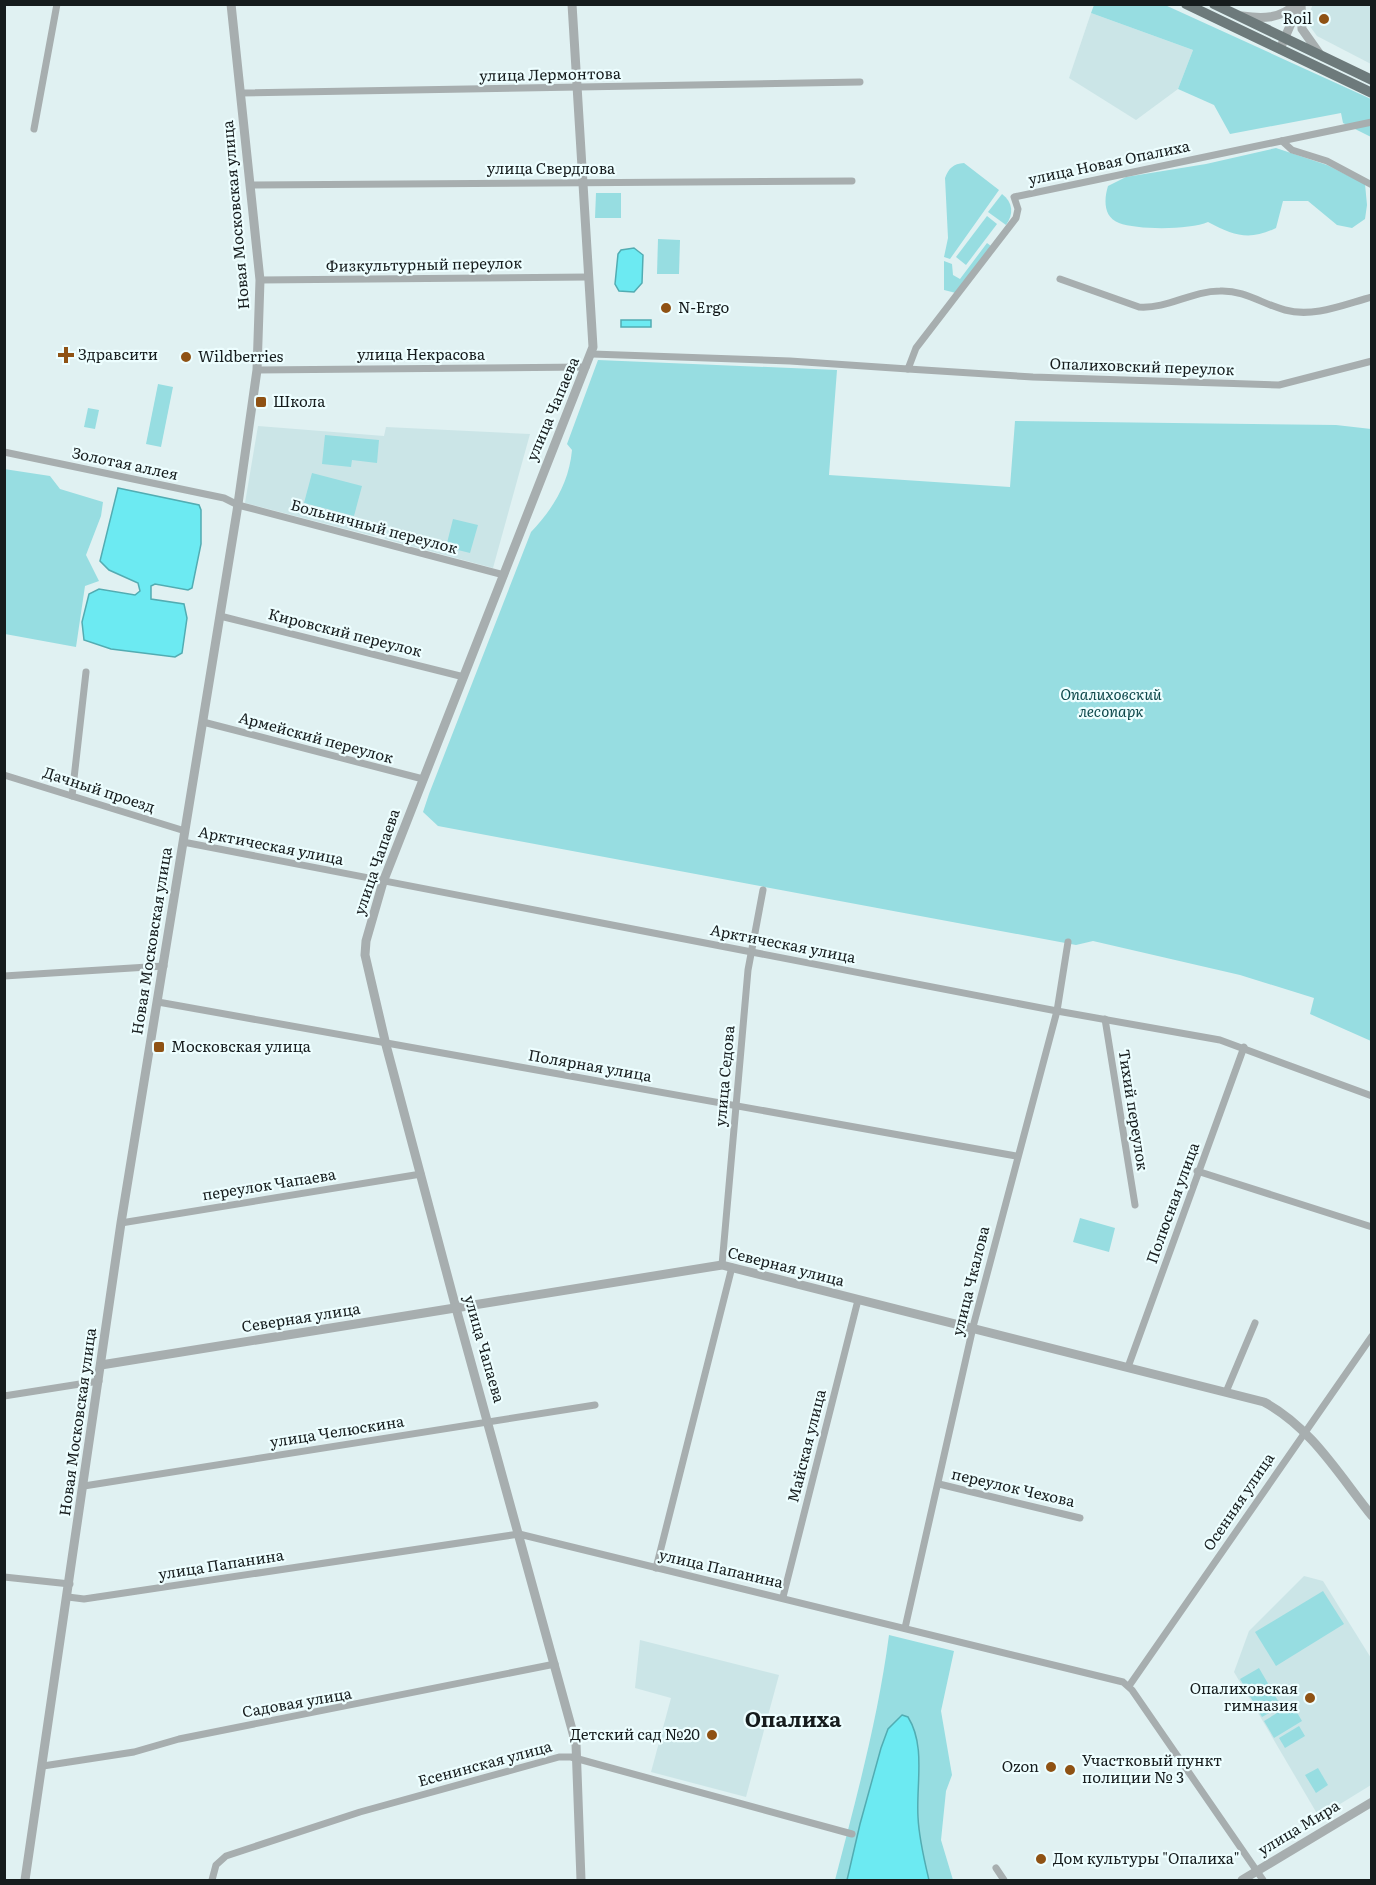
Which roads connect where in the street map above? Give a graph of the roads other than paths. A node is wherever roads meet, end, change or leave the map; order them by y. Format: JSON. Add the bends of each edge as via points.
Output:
{"nodes":[{"id":1,"x":57,"y":4,"type":"edge"},
{"id":2,"x":231,"y":4,"type":"edge"},
{"id":3,"x":572,"y":4,"type":"edge"},
{"id":4,"x":1186,"y":4,"type":"edge"},
{"id":5,"x":1214,"y":4,"type":"edge"},
{"id":6,"x":1299,"y":4,"type":"edge"},
{"id":7,"x":1238,"y":16,"type":"junction"},
{"id":8,"x":1285,"y":38,"type":"junction"},
{"id":9,"x":1280,"y":50,"type":"junction"},
{"id":10,"x":1323,"y":57,"type":"junction"},
{"id":11,"x":1371,"y":80,"type":"edge"},
{"id":12,"x":860,"y":82,"type":"dead end"},
{"id":13,"x":577,"y":88,"type":"junction"},
{"id":14,"x":240,"y":93,"type":"junction"},
{"id":15,"x":1371,"y":93,"type":"edge"},
{"id":16,"x":1371,"y":122,"type":"edge"},
{"id":17,"x":33,"y":129,"type":"dead end"},
{"id":18,"x":1282,"y":141,"type":"junction"},
{"id":19,"x":852,"y":181,"type":"dead end"},
{"id":20,"x":583,"y":183,"type":"junction"},
{"id":21,"x":250,"y":185,"type":"junction"},
{"id":22,"x":1371,"y":185,"type":"edge"},
{"id":23,"x":588,"y":277,"type":"junction"},
{"id":24,"x":1060,"y":279,"type":"dead end"},
{"id":25,"x":260,"y":280,"type":"junction"},
{"id":26,"x":1371,"y":297,"type":"edge"},
{"id":27,"x":592,"y":354,"type":"junction"},
{"id":28,"x":1371,"y":361,"type":"edge"},
{"id":29,"x":586,"y":367,"type":"junction"},
{"id":30,"x":908,"y":369,"type":"junction"},
{"id":31,"x":257,"y":370,"type":"junction"},
{"id":32,"x":4,"y":452,"type":"edge"},
{"id":33,"x":238,"y":505,"type":"junction"},
{"id":34,"x":504,"y":575,"type":"junction"},
{"id":35,"x":220,"y":616,"type":"junction"},
{"id":36,"x":86,"y":672,"type":"dead end"},
{"id":37,"x":464,"y":677,"type":"junction"},
{"id":38,"x":203,"y":722,"type":"junction"},
{"id":39,"x":4,"y":775,"type":"edge"},
{"id":40,"x":423,"y":779,"type":"junction"},
{"id":41,"x":72,"y":796,"type":"junction"},
{"id":42,"x":185,"y":831,"type":"junction"},
{"id":43,"x":183,"y":843,"type":"junction"},
{"id":44,"x":383,"y":882,"type":"junction"},
{"id":45,"x":763,"y":890,"type":"dead end"},
{"id":46,"x":1068,"y":942,"type":"dead end"},
{"id":47,"x":751,"y":952,"type":"junction"},
{"id":48,"x":164,"y":966,"type":"junction"},
{"id":49,"x":4,"y":976,"type":"edge"},
{"id":50,"x":158,"y":1002,"type":"junction"},
{"id":51,"x":1057,"y":1011,"type":"junction"},
{"id":52,"x":1105,"y":1019,"type":"junction"},
{"id":53,"x":386,"y":1045,"type":"junction"},
{"id":54,"x":1244,"y":1047,"type":"junction"},
{"id":55,"x":1371,"y":1095,"type":"edge"},
{"id":56,"x":736,"y":1105,"type":"junction"},
{"id":57,"x":1016,"y":1156,"type":"junction"},
{"id":58,"x":1197,"y":1171,"type":"junction"},
{"id":59,"x":421,"y":1174,"type":"junction"},
{"id":60,"x":1135,"y":1205,"type":"dead end"},
{"id":61,"x":121,"y":1223,"type":"junction"},
{"id":62,"x":1371,"y":1227,"type":"edge"},
{"id":63,"x":722,"y":1265,"type":"junction"},
{"id":64,"x":732,"y":1267,"type":"junction"},
{"id":65,"x":858,"y":1300,"type":"junction"},
{"id":66,"x":456,"y":1308,"type":"junction"},
{"id":67,"x":1255,"y":1323,"type":"dead end"},
{"id":68,"x":972,"y":1330,"type":"junction"},
{"id":69,"x":1371,"y":1336,"type":"edge"},
{"id":70,"x":101,"y":1365,"type":"junction"},
{"id":71,"x":1128,"y":1367,"type":"junction"},
{"id":72,"x":99,"y":1381,"type":"junction"},
{"id":73,"x":1226,"y":1392,"type":"junction"},
{"id":74,"x":4,"y":1396,"type":"edge"},
{"id":75,"x":595,"y":1405,"type":"dead end"},
{"id":76,"x":489,"y":1422,"type":"junction"},
{"id":77,"x":1305,"y":1430,"type":"junction"},
{"id":78,"x":939,"y":1484,"type":"junction"},
{"id":79,"x":84,"y":1486,"type":"junction"},
{"id":80,"x":1371,"y":1516,"type":"edge"},
{"id":81,"x":1080,"y":1518,"type":"dead end"},
{"id":82,"x":519,"y":1534,"type":"junction"},
{"id":83,"x":656,"y":1568,"type":"junction"},
{"id":84,"x":4,"y":1577,"type":"edge"},
{"id":85,"x":70,"y":1584,"type":"junction"},
{"id":86,"x":68,"y":1597,"type":"junction"},
{"id":87,"x":783,"y":1597,"type":"junction"},
{"id":88,"x":905,"y":1628,"type":"junction"},
{"id":89,"x":555,"y":1664,"type":"junction"},
{"id":90,"x":1129,"y":1686,"type":"junction"},
{"id":91,"x":579,"y":1761,"type":"junction"},
{"id":92,"x":43,"y":1766,"type":"junction"},
{"id":93,"x":1371,"y":1802,"type":"edge"},
{"id":94,"x":852,"y":1834,"type":"dead end"},
{"id":95,"x":996,"y":1868,"type":"dead end"},
{"id":96,"x":1257,"y":1871,"type":"junction"},
{"id":97,"x":25,"y":1881,"type":"edge"},
{"id":98,"x":212,"y":1881,"type":"edge"},
{"id":99,"x":581,"y":1881,"type":"edge"},
{"id":100,"x":1004,"y":1881,"type":"edge"},
{"id":101,"x":1242,"y":1881,"type":"edge"},
{"id":102,"x":1263,"y":1881,"type":"edge"}],
"edges":[{"from":1,"to":17,"type":"street"},
{"from":2,"to":14,"type":"street","name":"Новая Московская улица"},
{"from":3,"to":13,"type":"street","name":"улица Чапаева"},
{"from":4,"to":9,"type":"main road"},
{"from":5,"to":7,"type":"main road"},
{"from":6,"to":7,"type":"street","via":[[1270,18]]},
{"from":6,"to":8,"type":"street"},
{"from":6,"to":10,"type":"street","via":[[1302,29]]},
{"from":7,"to":8,"type":"main road"},
{"from":8,"to":9,"type":"street"},
{"from":8,"to":10,"type":"main road"},
{"from":9,"to":15,"type":"main road"},
{"from":10,"to":11,"type":"main road"},
{"from":12,"to":13,"type":"street","name":"улица Лермонтова"},
{"from":13,"to":14,"type":"street","name":"улица Лермонтова"},
{"from":13,"to":20,"type":"street","name":"улица Чапаева"},
{"from":14,"to":21,"type":"street","name":"Новая Московская улица"},
{"from":16,"to":18,"type":"street","name":"улица Новая Опалиха"},
{"from":18,"to":22,"type":"street","via":[[1292,150],[1327,161]]},
{"from":18,"to":30,"type":"street","name":"улица Новая Опалиха","via":[[1014,197],[1016,218],[916,348]]},
{"from":19,"to":20,"type":"street","name":"улица Свердлова"},
{"from":20,"to":21,"type":"street","name":"улица Свердлова"},
{"from":20,"to":23,"type":"street","name":"улица Чапаева"},
{"from":21,"to":25,"type":"street","name":"Новая Московская улица"},
{"from":23,"to":25,"type":"street","name":"Физкультурный переулок"},
{"from":23,"to":27,"type":"street","name":"улица Чапаева"},
{"from":24,"to":26,"type":"street","via":[[1150,308],[1217,291],[1237,291],[1300,312]]},
{"from":25,"to":31,"type":"street","name":"Новая Московская улица"},
{"from":27,"to":29,"type":"street","name":"улица Чапаева"},
{"from":27,"to":30,"type":"street"},
{"from":28,"to":30,"type":"street","name":"Опалиховский переулок","via":[[1278,385]]},
{"from":29,"to":31,"type":"street","name":"улица Некрасова"},
{"from":29,"to":34,"type":"street","name":"улица Чапаева"},
{"from":31,"to":33,"type":"street","name":"Новая Московская улица"},
{"from":32,"to":33,"type":"street","name":"Золотая аллея","via":[[224,498]]},
{"from":33,"to":34,"type":"street","name":"Больничный переулок"},
{"from":33,"to":35,"type":"street","name":"Новая Московская улица"},
{"from":34,"to":37,"type":"street","name":"улица Чапаева"},
{"from":35,"to":37,"type":"street","name":"Кировский переулок"},
{"from":35,"to":38,"type":"street","name":"Новая Московская улица"},
{"from":36,"to":41,"type":"street"},
{"from":37,"to":40,"type":"street","name":"улица Чапаева"},
{"from":38,"to":40,"type":"street","name":"Армейский переулок"},
{"from":38,"to":42,"type":"street","name":"Новая Московская улица"},
{"from":39,"to":41,"type":"street","name":"Дачный проезд"},
{"from":40,"to":44,"type":"street","name":"улица Чапаева"},
{"from":41,"to":42,"type":"street","name":"Дачный проезд"},
{"from":42,"to":43,"type":"street","name":"Новая Московская улица"},
{"from":43,"to":44,"type":"street","name":"Арктическая улица"},
{"from":43,"to":48,"type":"street","name":"Новая Московская улица"},
{"from":44,"to":47,"type":"street","name":"Арктическая улица"},
{"from":44,"to":53,"type":"street","name":"улица Чапаева","via":[[365,955]]},
{"from":45,"to":47,"type":"street","name":"улица Седова"},
{"from":46,"to":51,"type":"street","name":"улица Чкалова"},
{"from":47,"to":51,"type":"street","name":"Арктическая улица"},
{"from":47,"to":56,"type":"street","name":"улица Седова"},
{"from":48,"to":49,"type":"street"},
{"from":48,"to":50,"type":"street","name":"Новая Московская улица"},
{"from":50,"to":53,"type":"street","name":"Полярная улица"},
{"from":50,"to":61,"type":"street","name":"Новая Московская улица"},
{"from":51,"to":52,"type":"street","name":"Арктическая улица"},
{"from":51,"to":57,"type":"street","name":"улица Чкалова"},
{"from":52,"to":54,"type":"street","name":"Арктическая улица"},
{"from":52,"to":60,"type":"street","name":"Тихий переулок"},
{"from":53,"to":56,"type":"street","name":"Полярная улица"},
{"from":53,"to":59,"type":"street","name":"улица Чапаева"},
{"from":54,"to":55,"type":"street","name":"Арктическая улица"},
{"from":54,"to":58,"type":"street","name":"Полюсная улица"},
{"from":56,"to":57,"type":"street","name":"Полярная улица"},
{"from":56,"to":63,"type":"street","name":"улица Седова"},
{"from":57,"to":68,"type":"street","name":"улица Чкалова"},
{"from":58,"to":62,"type":"street"},
{"from":58,"to":71,"type":"street","name":"Полюсная улица"},
{"from":59,"to":61,"type":"street","name":"переулок Чапаева"},
{"from":59,"to":66,"type":"street","name":"улица Чапаева"},
{"from":61,"to":70,"type":"street","name":"Новая Московская улица"},
{"from":63,"to":64,"type":"street","name":"Северная улица"},
{"from":63,"to":66,"type":"street","name":"Северная улица"},
{"from":64,"to":65,"type":"street","name":"Северная улица"},
{"from":64,"to":83,"type":"street"},
{"from":65,"to":68,"type":"street","name":"Северная улица"},
{"from":65,"to":87,"type":"street","name":"Майская улица"},
{"from":66,"to":70,"type":"street","name":"Северная улица"},
{"from":66,"to":76,"type":"street","name":"улица Чапаева"},
{"from":67,"to":73,"type":"street"},
{"from":68,"to":71,"type":"street","name":"Северная улица"},
{"from":68,"to":78,"type":"street","name":"улица Чкалова"},
{"from":69,"to":77,"type":"street","name":"Осенняя улица"},
{"from":70,"to":72,"type":"street","name":"Новая Московская улица"},
{"from":71,"to":73,"type":"street","name":"Северная улица"},
{"from":72,"to":74,"type":"street"},
{"from":72,"to":79,"type":"street","name":"Новая Московская улица"},
{"from":73,"to":77,"type":"street","name":"Северная улица","via":[[1264,1402]]},
{"from":75,"to":76,"type":"street","name":"улица Челюскина"},
{"from":76,"to":79,"type":"street","name":"улица Челюскина"},
{"from":76,"to":82,"type":"street","name":"улица Чапаева"},
{"from":77,"to":80,"type":"street","name":"Северная улица"},
{"from":77,"to":90,"type":"street","name":"Осенняя улица"},
{"from":78,"to":81,"type":"street","name":"переулок Чехова"},
{"from":78,"to":88,"type":"street","name":"улица Чкалова"},
{"from":79,"to":85,"type":"street","name":"Новая Московская улица"},
{"from":82,"to":83,"type":"street","name":"улица Папанина"},
{"from":82,"to":86,"type":"street","name":"улица Папанина","via":[[95,1598]]},
{"from":82,"to":89,"type":"street","name":"улица Чапаева"},
{"from":83,"to":87,"type":"street","name":"улица Папанина"},
{"from":84,"to":85,"type":"street"},
{"from":85,"to":86,"type":"street","name":"Новая Московская улица"},
{"from":86,"to":92,"type":"street","name":"Новая Московская улица"},
{"from":87,"to":88,"type":"street","name":"улица Папанина"},
{"from":88,"to":90,"type":"street","name":"улица Папанина"},
{"from":89,"to":91,"type":"street","name":"улица Чапаева"},
{"from":89,"to":92,"type":"street","name":"Садовая улица","via":[[179,1739],[134,1752]]},
{"from":90,"to":96,"type":"street"},
{"from":91,"to":94,"type":"street","name":"Есенинская улица"},
{"from":91,"to":98,"type":"street","name":"Есенинская улица","via":[[559,1757],[360,1812],[226,1856],[216,1865]]},
{"from":91,"to":99,"type":"street","name":"улица Чапаева"},
{"from":92,"to":97,"type":"street","name":"Новая Московская улица"},
{"from":93,"to":96,"type":"street","name":"улица Мира"},
{"from":95,"to":100,"type":"street"},
{"from":96,"to":101,"type":"street","name":"улица Мира"},
{"from":96,"to":102,"type":"street"}]}
